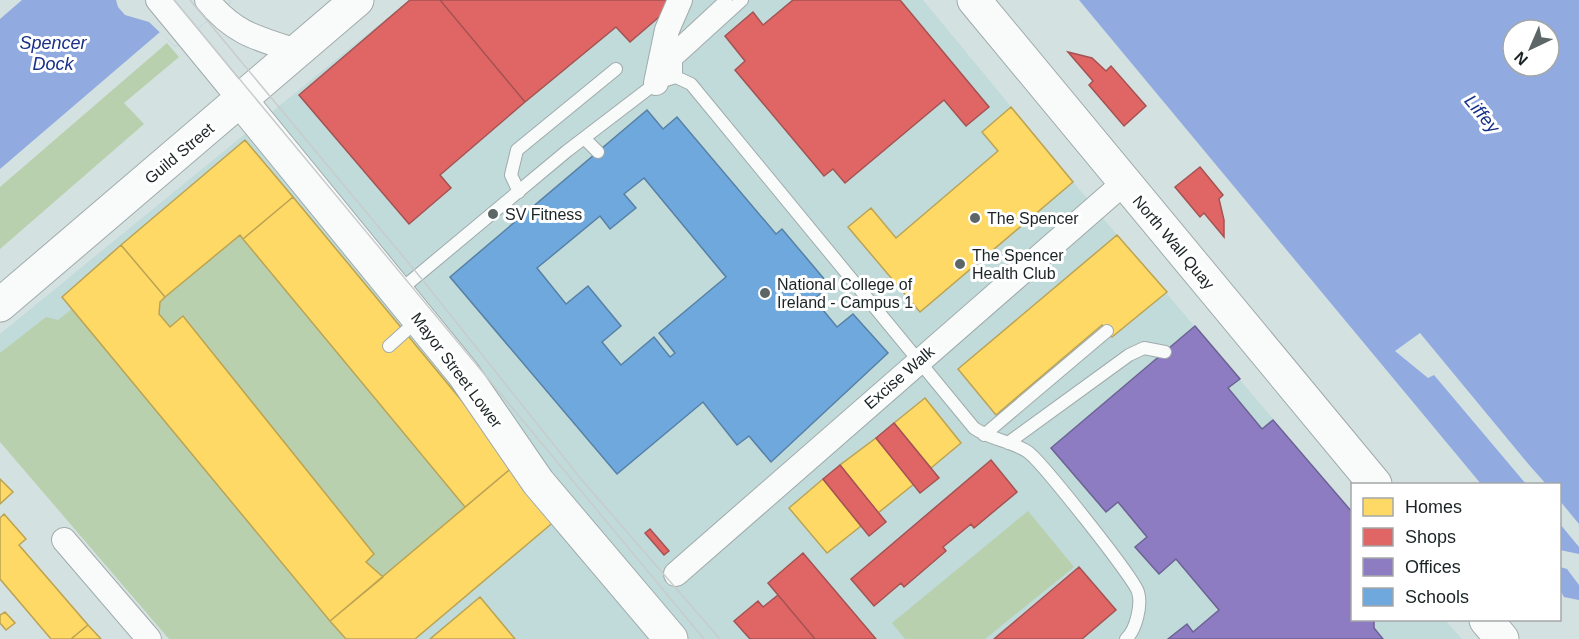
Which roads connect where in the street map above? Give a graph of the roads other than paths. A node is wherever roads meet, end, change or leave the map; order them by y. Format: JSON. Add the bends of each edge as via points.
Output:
{"nodes":[{"id":1,"x":158,"y":0,"type":"edge"},
{"id":2,"x":357,"y":0,"type":"edge"},
{"id":3,"x":680,"y":0,"type":"edge"},
{"id":4,"x":726,"y":0,"type":"edge"},
{"id":5,"x":742,"y":0,"type":"edge"},
{"id":6,"x":974,"y":0,"type":"edge"},
{"id":7,"x":212,"y":7,"type":"edge"},
{"id":8,"x":297,"y":51,"type":"junction"},
{"id":9,"x":616,"y":69,"type":"dead end"},
{"id":10,"x":666,"y":80,"type":"junction"},
{"id":11,"x":241,"y":101,"type":"junction"},
{"id":12,"x":584,"y":138,"type":"junction"},
{"id":13,"x":598,"y":152,"type":"dead end"},
{"id":14,"x":1125,"y":182,"type":"junction"},
{"id":15,"x":519,"y":192,"type":"junction"},
{"id":16,"x":398,"y":292,"type":"junction"},
{"id":17,"x":0,"y":305,"type":"edge"},
{"id":18,"x":419,"y":319,"type":"junction"},
{"id":19,"x":1107,"y":331,"type":"dead end"},
{"id":20,"x":389,"y":346,"type":"dead end"},
{"id":21,"x":1165,"y":352,"type":"dead end"},
{"id":22,"x":918,"y":360,"type":"junction"},
{"id":23,"x":984,"y":435,"type":"junction"},
{"id":24,"x":1008,"y":443,"type":"junction"},
{"id":25,"x":1374,"y":483,"type":"edge"},
{"id":26,"x":64,"y":540,"type":"dead end"},
{"id":27,"x":676,"y":574,"type":"dead end"},
{"id":28,"x":1487,"y":621,"type":"edge"},
{"id":29,"x":149,"y":639,"type":"edge"},
{"id":30,"x":671,"y":639,"type":"edge"},
{"id":31,"x":1126,"y":639,"type":"edge"},
{"id":32,"x":1502,"y":639,"type":"edge"}],
"edges":[{"from":1,"to":11,"type":"street"},
{"from":2,"to":8,"type":"street","name":"Guild Street"},
{"from":3,"to":10,"type":"street","via":[[667,30]]},
{"from":4,"to":10,"type":"lane","via":[[671,51]]},
{"from":5,"to":10,"type":"lane","via":[[676,60]]},
{"from":6,"to":14,"type":"street","name":"North Wall Quay"},
{"from":7,"to":8,"type":"street","via":[[238,31]]},
{"from":8,"to":11,"type":"street","name":"Guild Street"},
{"from":9,"to":15,"type":"lane","via":[[517,150],[511,175]]},
{"from":10,"to":12,"type":"lane"},
{"from":10,"to":22,"type":"lane","via":[[691,84]]},
{"from":11,"to":16,"type":"street","name":"Mayor Street Lower","via":[[312,195]]},
{"from":11,"to":17,"type":"street","name":"Guild Street"},
{"from":12,"to":13,"type":"lane"},
{"from":12,"to":15,"type":"lane"},
{"from":14,"to":22,"type":"street","name":"Excise Walk"},
{"from":14,"to":25,"type":"street","name":"North Wall Quay"},
{"from":15,"to":16,"type":"lane"},
{"from":16,"to":18,"type":"street","name":"Mayor Street Lower"},
{"from":18,"to":20,"type":"lane"},
{"from":18,"to":30,"type":"street","name":"Mayor Street Lower","via":[[463,374],[526,472]]},
{"from":19,"to":23,"type":"lane"},
{"from":21,"to":24,"type":"lane","via":[[1144,348],[1129,355]]},
{"from":22,"to":23,"type":"lane"},
{"from":22,"to":27,"type":"street","name":"Excise Walk"},
{"from":23,"to":24,"type":"lane"},
{"from":24,"to":31,"type":"lane","via":[[1030,452],[1138,592],[1138,614]]},
{"from":26,"to":29,"type":"street"},
{"from":28,"to":32,"type":"street"}]}
